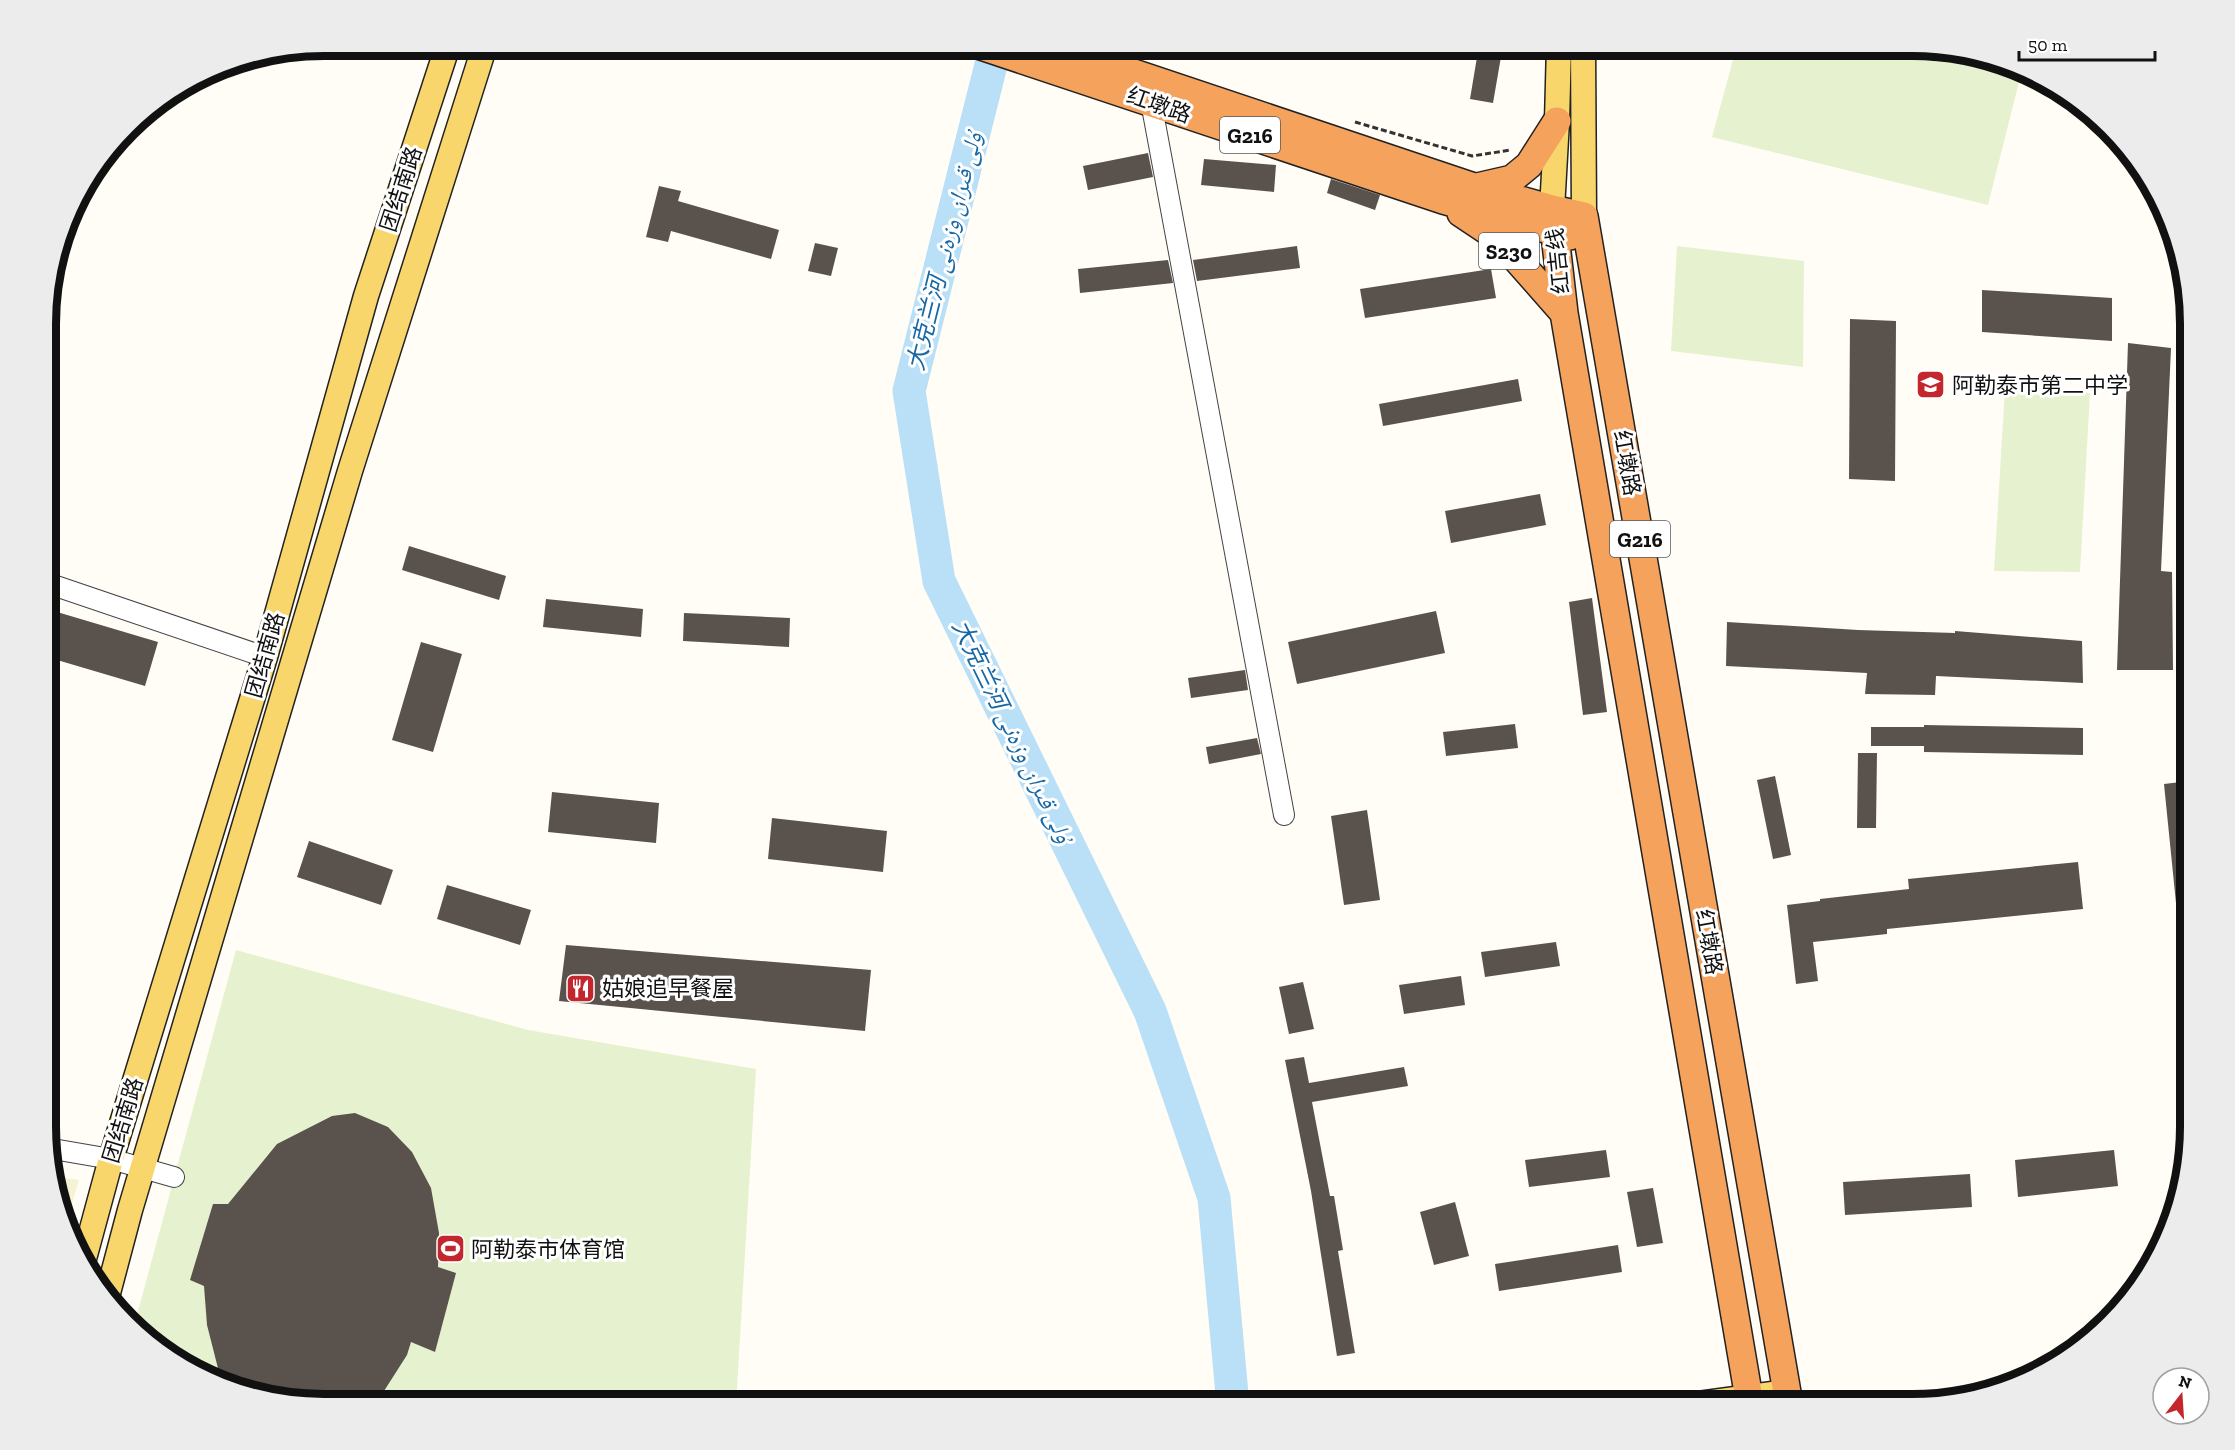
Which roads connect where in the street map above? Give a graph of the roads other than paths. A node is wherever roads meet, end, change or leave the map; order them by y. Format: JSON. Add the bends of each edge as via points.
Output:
{"nodes":[{"id":1,"x":444,"y":56,"type":"edge"},
{"id":2,"x":482,"y":56,"type":"edge"},
{"id":3,"x":1059,"y":56,"type":"edge"},
{"id":4,"x":1061,"y":56,"type":"edge"},
{"id":5,"x":1559,"y":56,"type":"edge"},
{"id":6,"x":1583,"y":56,"type":"edge"},
{"id":7,"x":1151,"y":102,"type":"junction"},
{"id":8,"x":1557,"y":122,"type":"junction"},
{"id":9,"x":1474,"y":187,"type":"junction"},
{"id":10,"x":1443,"y":200,"type":"junction"},
{"id":11,"x":1553,"y":220,"type":"junction"},
{"id":12,"x":1586,"y":228,"type":"junction"},
{"id":13,"x":1564,"y":313,"type":"junction"},
{"id":14,"x":56,"y":586,"type":"edge"},
{"id":15,"x":265,"y":657,"type":"junction"},
{"id":16,"x":1284,"y":815,"type":"dead end"},
{"id":17,"x":57,"y":1150,"type":"edge"},
{"id":18,"x":111,"y":1159,"type":"junction"},
{"id":19,"x":143,"y":1167,"type":"junction"},
{"id":20,"x":174,"y":1177,"type":"dead end"},
{"id":21,"x":86,"y":1251,"type":"edge"},
{"id":22,"x":109,"y":1288,"type":"edge"},
{"id":23,"x":1748,"y":1394,"type":"edge"},
{"id":24,"x":1787,"y":1394,"type":"edge"}],
"edges":[{"from":1,"to":15,"type":"main road","name":"团结南路","via":[[366,296]]},
{"from":2,"to":19,"type":"main road","via":[[350,471]]},
{"from":3,"to":7,"type":"highway","name":"红墩路","number":"G216"},
{"from":4,"to":9,"type":"highway","name":"红墩路","number":"G216"},
{"from":5,"to":8,"type":"main road"},
{"from":6,"to":12,"type":"main road"},
{"from":7,"to":10,"type":"highway","name":"红墩路","number":"G216"},
{"from":7,"to":16,"type":"street"},
{"from":8,"to":9,"type":"highway","via":[[1529,165],[1512,179]]},
{"from":8,"to":11,"type":"main road"},
{"from":9,"to":11,"type":"highway","name":"红墩路","number":"G216"},
{"from":10,"to":11,"type":"highway"},
{"from":10,"to":13,"type":"highway","number":"S230","via":[[1497,237]]},
{"from":11,"to":12,"type":"highway"},
{"from":11,"to":13,"type":"highway","name":"红吉线","number":"G216"},
{"from":12,"to":24,"type":"highway","name":"红墩路","number":"G216"},
{"from":13,"to":23,"type":"highway","name":"红墩路","number":"G216"},
{"from":14,"to":15,"type":"street"},
{"from":15,"to":18,"type":"main road","name":"团结南路"},
{"from":17,"to":18,"type":"street"},
{"from":18,"to":19,"type":"street"},
{"from":18,"to":21,"type":"main road","name":"团结南路"},
{"from":19,"to":20,"type":"street"},
{"from":19,"to":22,"type":"main road"}]}
